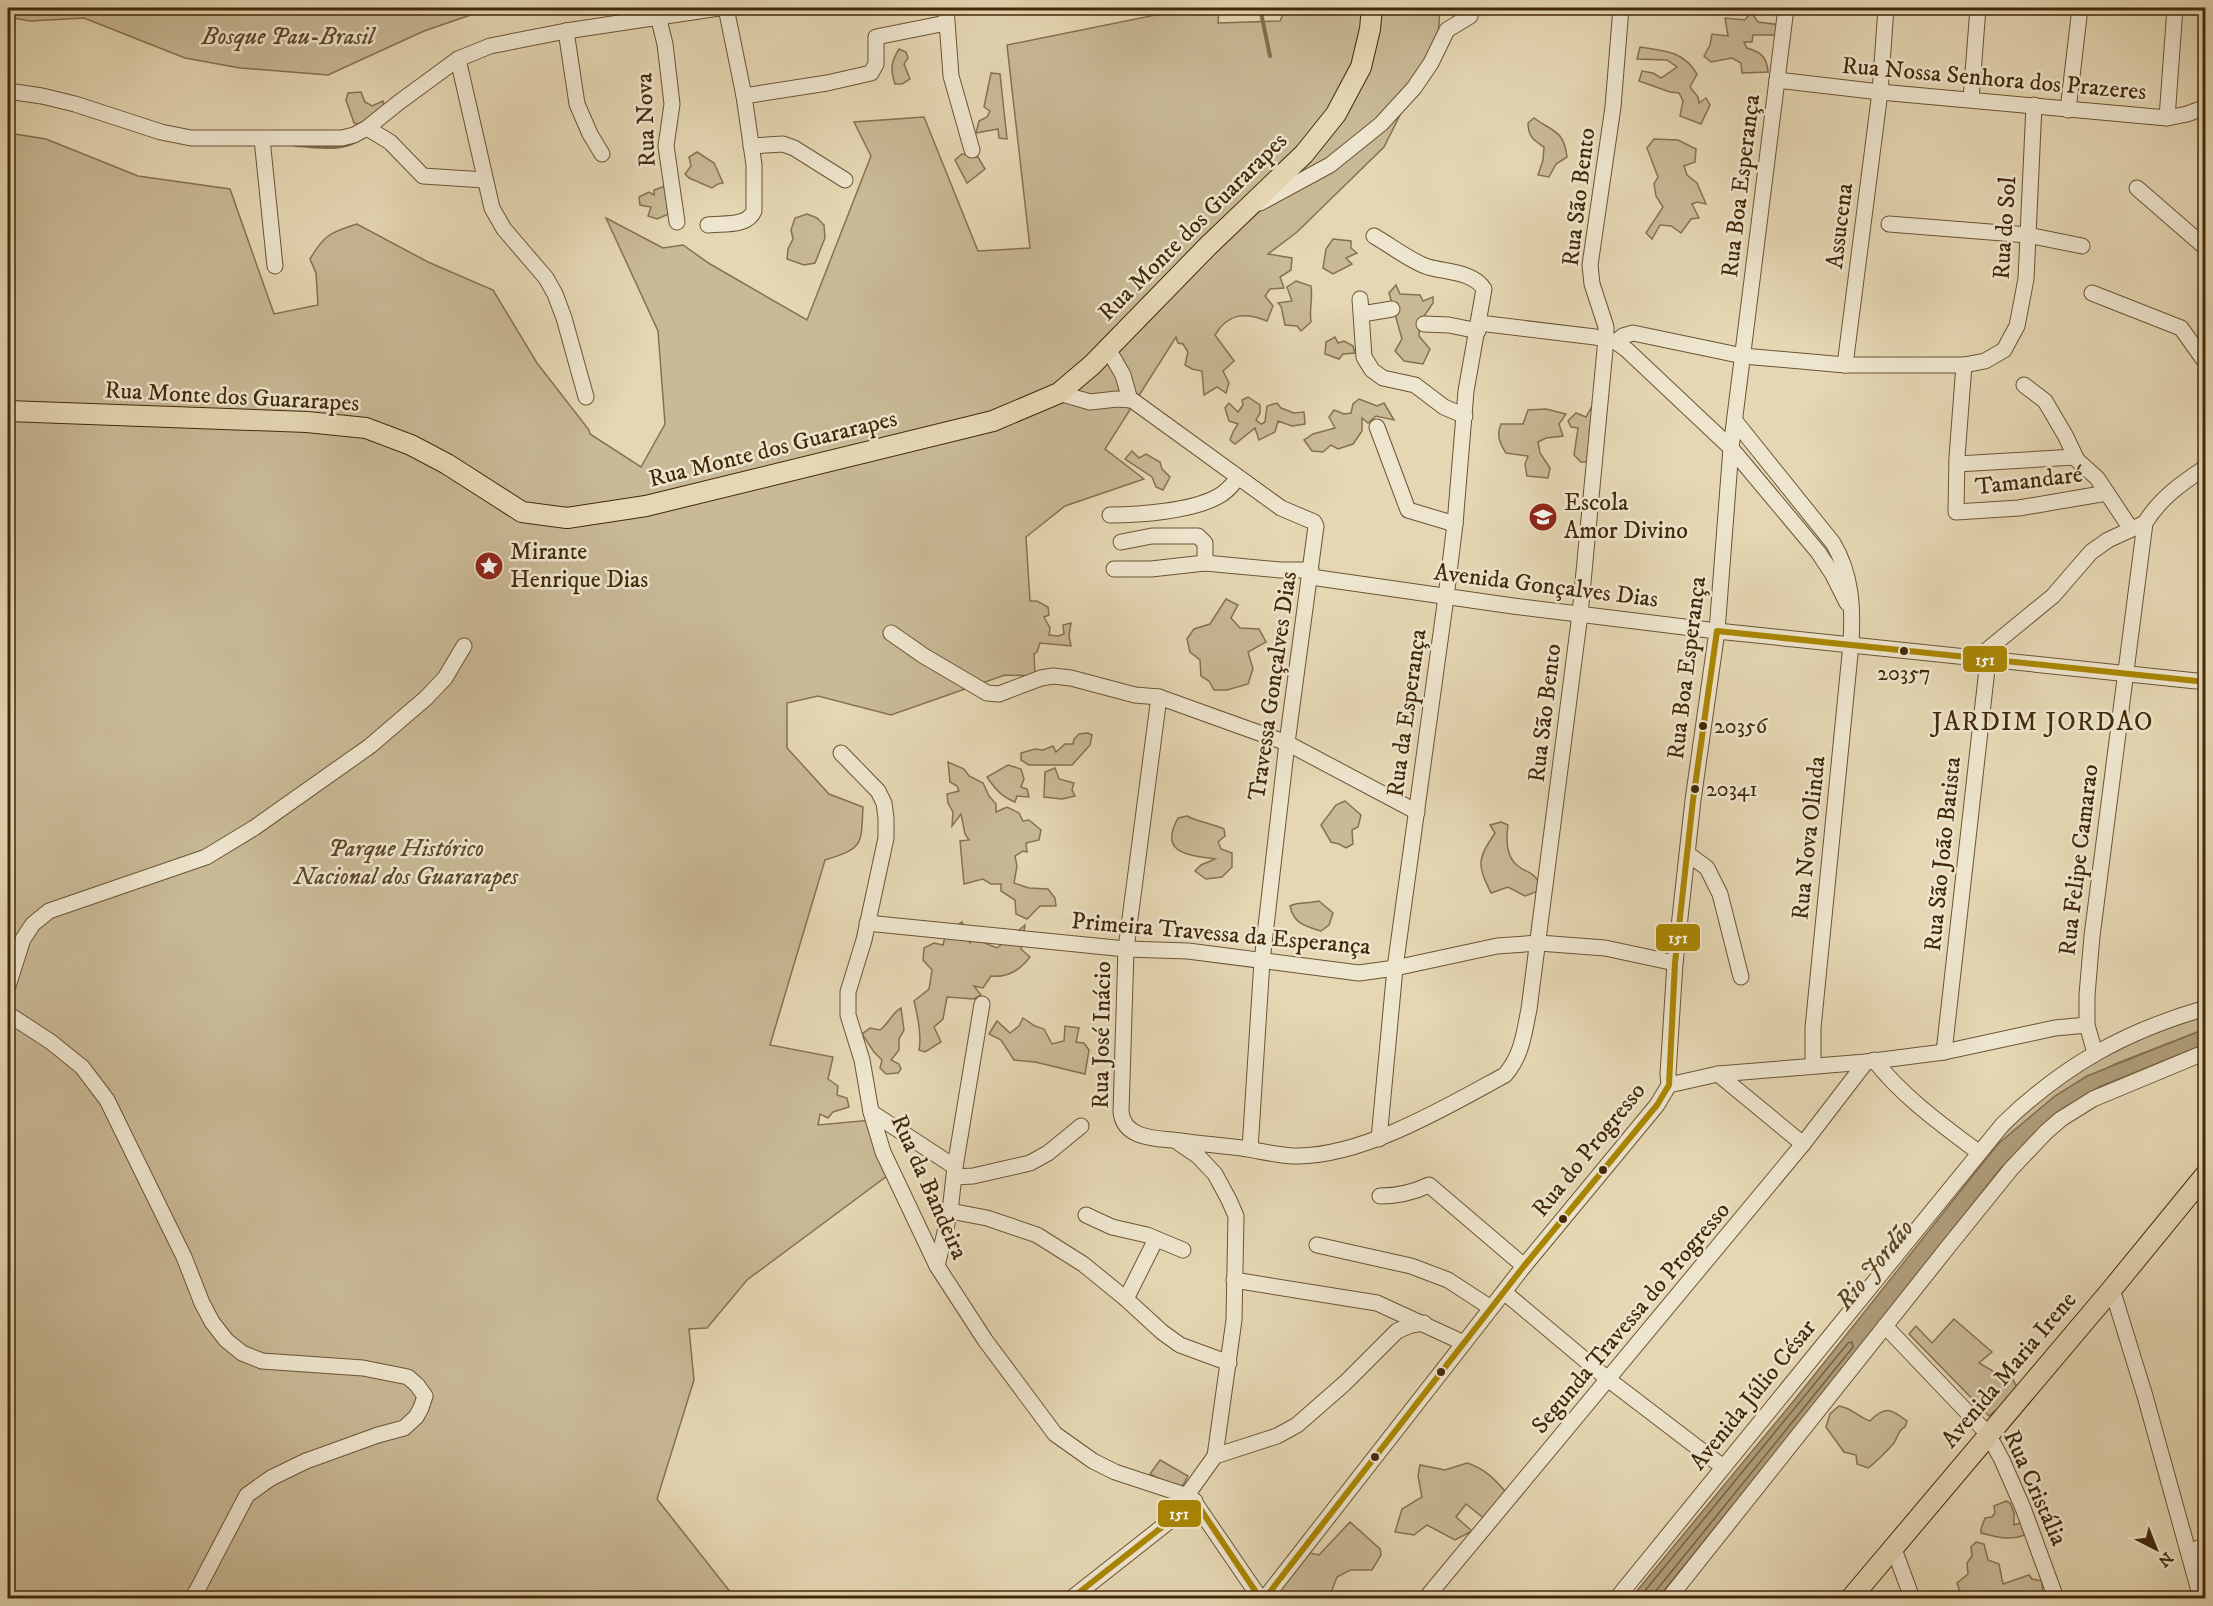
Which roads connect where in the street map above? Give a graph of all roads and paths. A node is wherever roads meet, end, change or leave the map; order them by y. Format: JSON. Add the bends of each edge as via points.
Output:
{"nodes":[{"id":1,"x":719,"y":8,"type":"edge"},
{"id":2,"x":726,"y":8,"type":"edge"},
{"id":3,"x":1372,"y":8,"type":"edge"},
{"id":4,"x":1472,"y":8,"type":"edge"},
{"id":5,"x":1621,"y":8,"type":"edge"},
{"id":6,"x":1786,"y":8,"type":"edge"},
{"id":7,"x":1886,"y":8,"type":"edge"},
{"id":8,"x":1978,"y":8,"type":"edge"},
{"id":9,"x":2080,"y":8,"type":"edge"},
{"id":10,"x":2175,"y":8,"type":"edge"},
{"id":11,"x":946,"y":15,"type":"edge"},
{"id":12,"x":658,"y":16,"type":"junction"},
{"id":13,"x":566,"y":31,"type":"junction"},
{"id":14,"x":458,"y":59,"type":"junction"},
{"id":15,"x":1777,"y":80,"type":"junction"},
{"id":16,"x":8,"y":91,"type":"edge"},
{"id":17,"x":1880,"y":92,"type":"junction"},
{"id":18,"x":744,"y":96,"type":"junction"},
{"id":19,"x":1971,"y":99,"type":"junction"},
{"id":20,"x":2034,"y":105,"type":"junction"},
{"id":21,"x":2205,"y":107,"type":"edge"},
{"id":22,"x":2068,"y":110,"type":"junction"},
{"id":23,"x":2167,"y":118,"type":"junction"},
{"id":24,"x":367,"y":128,"type":"junction"},
{"id":25,"x":262,"y":139,"type":"junction"},
{"id":26,"x":751,"y":146,"type":"junction"},
{"id":27,"x":972,"y":150,"type":"dead end"},
{"id":28,"x":602,"y":154,"type":"dead end"},
{"id":29,"x":485,"y":180,"type":"junction"},
{"id":30,"x":845,"y":180,"type":"dead end"},
{"id":31,"x":2138,"y":188,"type":"dead end"},
{"id":32,"x":1248,"y":209,"type":"junction"},
{"id":33,"x":677,"y":222,"type":"dead end"},
{"id":34,"x":1889,"y":224,"type":"dead end"},
{"id":35,"x":708,"y":225,"type":"dead end"},
{"id":36,"x":2028,"y":235,"type":"junction"},
{"id":37,"x":1374,"y":236,"type":"dead end"},
{"id":38,"x":2082,"y":246,"type":"dead end"},
{"id":39,"x":2205,"y":248,"type":"edge"},
{"id":40,"x":275,"y":266,"type":"dead end"},
{"id":41,"x":2092,"y":292,"type":"dead end"},
{"id":42,"x":1392,"y":309,"type":"dead end"},
{"id":43,"x":1424,"y":324,"type":"dead end"},
{"id":44,"x":1478,"y":327,"type":"junction"},
{"id":45,"x":1611,"y":340,"type":"junction"},
{"id":46,"x":1108,"y":349,"type":"junction"},
{"id":47,"x":1743,"y":356,"type":"junction"},
{"id":48,"x":2205,"y":363,"type":"edge"},
{"id":49,"x":1845,"y":365,"type":"junction"},
{"id":50,"x":1964,"y":365,"type":"junction"},
{"id":51,"x":2024,"y":385,"type":"dead end"},
{"id":52,"x":1059,"y":393,"type":"junction"},
{"id":53,"x":585,"y":397,"type":"dead end"},
{"id":54,"x":1130,"y":400,"type":"junction"},
{"id":55,"x":8,"y":411,"type":"edge"},
{"id":56,"x":1465,"y":416,"type":"junction"},
{"id":57,"x":1735,"y":421,"type":"junction"},
{"id":58,"x":1377,"y":427,"type":"dead end"},
{"id":59,"x":1731,"y":448,"type":"junction"},
{"id":60,"x":2075,"y":456,"type":"junction"},
{"id":61,"x":1957,"y":464,"type":"junction"},
{"id":62,"x":2205,"y":467,"type":"edge"},
{"id":63,"x":1238,"y":478,"type":"junction"},
{"id":64,"x":2107,"y":493,"type":"junction"},
{"id":65,"x":1110,"y":515,"type":"dead end"},
{"id":66,"x":1455,"y":524,"type":"junction"},
{"id":67,"x":2138,"y":526,"type":"junction"},
{"id":68,"x":1121,"y":542,"type":"dead end"},
{"id":69,"x":1205,"y":563,"type":"junction"},
{"id":70,"x":1114,"y":569,"type":"dead end"},
{"id":71,"x":1311,"y":573,"type":"junction"},
{"id":72,"x":1446,"y":597,"type":"junction"},
{"id":73,"x":1580,"y":614,"type":"junction"},
{"id":74,"x":1853,"y":616,"type":"junction"},
{"id":75,"x":1717,"y":631,"type":"junction"},
{"id":76,"x":891,"y":633,"type":"dead end"},
{"id":77,"x":1851,"y":644,"type":"junction"},
{"id":78,"x":464,"y":645,"type":"dead end"},
{"id":79,"x":1982,"y":660,"type":"junction"},
{"id":80,"x":2124,"y":674,"type":"junction"},
{"id":81,"x":2205,"y":682,"type":"edge"},
{"id":82,"x":1158,"y":697,"type":"junction"},
{"id":83,"x":1287,"y":743,"type":"junction"},
{"id":84,"x":841,"y":753,"type":"dead end"},
{"id":85,"x":1417,"y":812,"type":"junction"},
{"id":86,"x":1688,"y":854,"type":"junction"},
{"id":87,"x":867,"y":923,"type":"junction"},
{"id":88,"x":1539,"y":943,"type":"junction"},
{"id":89,"x":1126,"y":949,"type":"junction"},
{"id":90,"x":1262,"y":961,"type":"junction"},
{"id":91,"x":1675,"y":963,"type":"junction"},
{"id":92,"x":1395,"y":968,"type":"junction"},
{"id":93,"x":1741,"y":976,"type":"dead end"},
{"id":94,"x":8,"y":986,"type":"edge"},
{"id":95,"x":982,"y":1004,"type":"dead end"},
{"id":96,"x":2205,"y":1008,"type":"edge"},
{"id":97,"x":8,"y":1014,"type":"edge"},
{"id":98,"x":2087,"y":1025,"type":"junction"},
{"id":99,"x":1944,"y":1052,"type":"junction"},
{"id":100,"x":2205,"y":1052,"type":"edge"},
{"id":101,"x":2095,"y":1053,"type":"junction"},
{"id":102,"x":1870,"y":1061,"type":"junction"},
{"id":103,"x":1813,"y":1065,"type":"junction"},
{"id":104,"x":1718,"y":1074,"type":"junction"},
{"id":105,"x":1669,"y":1085,"type":"junction"},
{"id":106,"x":871,"y":1112,"type":"junction"},
{"id":107,"x":1081,"y":1126,"type":"dead end"},
{"id":108,"x":1176,"y":1140,"type":"junction"},
{"id":109,"x":1379,"y":1140,"type":"junction"},
{"id":110,"x":1803,"y":1144,"type":"junction"},
{"id":111,"x":1250,"y":1149,"type":"junction"},
{"id":112,"x":1978,"y":1152,"type":"junction"},
{"id":113,"x":955,"y":1172,"type":"junction"},
{"id":114,"x":2205,"y":1174,"type":"edge"},
{"id":115,"x":1380,"y":1197,"type":"dead end"},
{"id":116,"x":950,"y":1211,"type":"junction"},
{"id":117,"x":1086,"y":1215,"type":"dead end"},
{"id":118,"x":1156,"y":1239,"type":"junction"},
{"id":119,"x":1317,"y":1245,"type":"dead end"},
{"id":120,"x":1183,"y":1250,"type":"dead end"},
{"id":121,"x":937,"y":1266,"type":"junction"},
{"id":122,"x":1524,"y":1266,"type":"junction"},
{"id":123,"x":1234,"y":1280,"type":"junction"},
{"id":124,"x":2112,"y":1289,"type":"junction"},
{"id":125,"x":1504,"y":1292,"type":"junction"},
{"id":126,"x":1126,"y":1299,"type":"junction"},
{"id":127,"x":1491,"y":1308,"type":"junction"},
{"id":128,"x":1424,"y":1323,"type":"junction"},
{"id":129,"x":1885,"y":1326,"type":"junction"},
{"id":130,"x":1464,"y":1343,"type":"junction"},
{"id":131,"x":1229,"y":1364,"type":"junction"},
{"id":132,"x":1609,"y":1380,"type":"junction"},
{"id":133,"x":1988,"y":1434,"type":"junction"},
{"id":134,"x":1215,"y":1456,"type":"junction"},
{"id":135,"x":1723,"y":1467,"type":"junction"},
{"id":136,"x":1191,"y":1498,"type":"junction"},
{"id":137,"x":2205,"y":1545,"type":"edge"},
{"id":138,"x":1894,"y":1549,"type":"junction"},
{"id":139,"x":2189,"y":1552,"type":"junction"},
{"id":140,"x":1669,"y":1598,"type":"edge"},
{"id":141,"x":193,"y":1599,"type":"edge"},
{"id":142,"x":1072,"y":1599,"type":"edge"},
{"id":143,"x":1260,"y":1599,"type":"edge"},
{"id":144,"x":1265,"y":1599,"type":"edge"},
{"id":145,"x":1426,"y":1599,"type":"edge"},
{"id":146,"x":1617,"y":1599,"type":"edge"},
{"id":147,"x":1851,"y":1599,"type":"edge"},
{"id":148,"x":1912,"y":1599,"type":"edge"},
{"id":149,"x":2056,"y":1599,"type":"edge"},
{"id":150,"x":2201,"y":1599,"type":"edge"}],
"edges":[{"from":1,"to":12,"type":"street"},
{"from":2,"to":18,"type":"street"},
{"from":3,"to":32,"type":"main road","name":"Rua Monte dos Guararapes","via":[[1362,67],[1336,114],[1304,154]]},
{"from":4,"to":32,"type":"street","via":[[1470,16],[1447,30],[1414,88],[1381,124],[1330,165]]},
{"from":5,"to":45,"type":"street","name":"Rua São Bento","via":[[1613,107],[1590,265],[1594,294]]},
{"from":6,"to":15,"type":"street","name":"Rua Boa Esperança"},
{"from":7,"to":17,"type":"street","name":"Assucena"},
{"from":8,"to":19,"type":"street"},
{"from":9,"to":22,"type":"street"},
{"from":10,"to":23,"type":"street"},
{"from":11,"to":18,"type":"street","via":[[876,37],[876,64],[871,73]]},
{"from":11,"to":27,"type":"street","via":[[951,76]]},
{"from":12,"to":13,"type":"street"},
{"from":12,"to":33,"type":"street","name":"Rua Nova","via":[[672,104],[666,146]]},
{"from":13,"to":14,"type":"street","via":[[490,46]]},
{"from":13,"to":28,"type":"street","via":[[578,104]]},
{"from":14,"to":24,"type":"street"},
{"from":14,"to":29,"type":"street"},
{"from":15,"to":17,"type":"street","name":"Rua Nossa Senhora dos Prazeres"},
{"from":15,"to":47,"type":"street","name":"Rua Boa Esperança"},
{"from":16,"to":25,"type":"street","via":[[75,104],[191,138]]},
{"from":17,"to":19,"type":"street","name":"Rua Nossa Senhora dos Prazeres"},
{"from":17,"to":49,"type":"street","name":"Assucena"},
{"from":18,"to":26,"type":"street"},
{"from":19,"to":20,"type":"street","name":"Rua Nossa Senhora dos Prazeres"},
{"from":20,"to":22,"type":"street","name":"Rua Nossa Senhora dos Prazeres"},
{"from":20,"to":36,"type":"street","name":"Rua do Sol"},
{"from":21,"to":23,"type":"street","name":"Rua Nossa Senhora dos Prazeres"},
{"from":22,"to":23,"type":"street","name":"Rua Nossa Senhora dos Prazeres"},
{"from":24,"to":25,"type":"street","via":[[342,138]]},
{"from":24,"to":29,"type":"street","via":[[390,142],[423,176]]},
{"from":25,"to":40,"type":"street"},
{"from":26,"to":30,"type":"street","via":[[783,144]]},
{"from":26,"to":35,"type":"street","via":[[755,185],[752,216],[744,221]]},
{"from":29,"to":53,"type":"street","via":[[492,208],[504,229],[555,294]]},
{"from":31,"to":39,"type":"street"},
{"from":32,"to":46,"type":"main road","name":"Rua Monte dos Guararapes"},
{"from":34,"to":36,"type":"street"},
{"from":36,"to":38,"type":"street"},
{"from":36,"to":50,"type":"street","name":"Rua do Sol","via":[[2018,326],[2004,350],[1986,361]]},
{"from":37,"to":44,"type":"street","name":"Rua da Esperança","via":[[1427,266],[1454,271],[1481,284],[1484,294]]},
{"from":41,"to":48,"type":"street","via":[[2181,328]]},
{"from":42,"to":56,"type":"street","via":[[1361,307],[1364,357],[1372,370],[1390,381],[1415,385]]},
{"from":43,"to":44,"type":"street"},
{"from":44,"to":45,"type":"street"},
{"from":44,"to":56,"type":"street","name":"Rua da Esperança"},
{"from":45,"to":47,"type":"street","via":[[1633,333]]},
{"from":45,"to":59,"type":"street"},
{"from":45,"to":73,"type":"street","name":"Rua São Bento"},
{"from":46,"to":52,"type":"main road","name":"Rua Monte dos Guararapes"},
{"from":46,"to":54,"type":"street","via":[[1124,375]]},
{"from":47,"to":49,"type":"street"},
{"from":47,"to":57,"type":"street","name":"Rua Boa Esperança"},
{"from":49,"to":50,"type":"street"},
{"from":50,"to":61,"type":"street"},
{"from":51,"to":60,"type":"street","via":[[2045,401]]},
{"from":52,"to":54,"type":"street","via":[[1090,402]]},
{"from":52,"to":55,"type":"main road","name":"Rua Monte dos Guararapes","via":[[993,421],[646,506],[567,518],[522,512],[447,464],[366,428],[307,422]]},
{"from":54,"to":63,"type":"street","name":"Travessa Gonçalves Dias"},
{"from":56,"to":66,"type":"street","name":"Rua da Esperança"},
{"from":57,"to":59,"type":"street","name":"Rua Boa Esperança"},
{"from":57,"to":74,"type":"street","name":"Rua Nova Olinda","via":[[1833,543],[1849,582]]},
{"from":58,"to":66,"type":"street","via":[[1408,510]]},
{"from":59,"to":74,"type":"street","via":[[1818,552]]},
{"from":59,"to":75,"type":"street","name":"Rua Boa Esperança"},
{"from":60,"to":61,"type":"street"},
{"from":60,"to":64,"type":"street"},
{"from":61,"to":64,"type":"street","name":"Tamandaré","via":[[1956,512],[2019,508]]},
{"from":62,"to":67,"type":"street","via":[[2178,485]]},
{"from":63,"to":65,"type":"street","via":[[1206,502],[1143,514]]},
{"from":63,"to":71,"type":"street","name":"Travessa Gonçalves Dias","via":[[1281,508],[1315,524]]},
{"from":64,"to":67,"type":"street"},
{"from":66,"to":72,"type":"street","name":"Rua da Esperança"},
{"from":67,"to":79,"type":"street","via":[[2091,552],[2053,596]]},
{"from":67,"to":80,"type":"street","name":"Rua Felipe Camarao"},
{"from":68,"to":69,"type":"street","via":[[1152,536],[1198,536],[1205,543]]},
{"from":69,"to":70,"type":"street","name":"Avenida Gonçalves Dias"},
{"from":69,"to":71,"type":"street","name":"Avenida Gonçalves Dias"},
{"from":71,"to":72,"type":"street","name":"Avenida Gonçalves Dias"},
{"from":71,"to":83,"type":"street","name":"Travessa Gonçalves Dias"},
{"from":72,"to":73,"type":"street","name":"Avenida Gonçalves Dias"},
{"from":72,"to":85,"type":"street","name":"Rua da Esperança"},
{"from":73,"to":75,"type":"street","name":"Avenida Gonçalves Dias"},
{"from":73,"to":88,"type":"street","name":"Rua São Bento"},
{"from":74,"to":77,"type":"street","name":"Rua Nova Olinda"},
{"from":75,"to":77,"type":"street","name":"Avenida Gonçalves Dias"},
{"from":75,"to":86,"type":"street","name":"Rua Boa Esperança"},
{"from":76,"to":82,"type":"street","via":[[987,693],[999,694],[1053,676]]},
{"from":77,"to":79,"type":"street","name":"Avenida Gonçalves Dias"},
{"from":77,"to":103,"type":"street","name":"Rua Nova Olinda","via":[[1813,1028]]},
{"from":78,"to":94,"type":"street","via":[[445,678],[426,698],[370,746],[254,828],[206,857],[49,911],[23,939]]},
{"from":79,"to":80,"type":"street","name":"Avenida Gonçalves Dias"},
{"from":79,"to":99,"type":"street","name":"Rua São João Batista"},
{"from":80,"to":81,"type":"street","name":"Avenida Gonçalves Dias"},
{"from":80,"to":98,"type":"street","name":"Rua Felipe Camarao","via":[[2092,936]]},
{"from":82,"to":83,"type":"street"},
{"from":82,"to":89,"type":"street","name":"Rua José Inácio"},
{"from":83,"to":85,"type":"street"},
{"from":83,"to":90,"type":"street","name":"Travessa Gonçalves Dias"},
{"from":84,"to":87,"type":"street","name":"Rua da Bandeira","via":[[878,791],[884,803],[886,838]]},
{"from":85,"to":92,"type":"street","name":"Rua da Esperança"},
{"from":86,"to":91,"type":"street","name":"Rua Boa Esperança"},
{"from":86,"to":93,"type":"street","via":[[1707,868],[1720,894]]},
{"from":87,"to":89,"type":"street","name":"Primeira Travessa da Esperança"},
{"from":87,"to":106,"type":"street","name":"Rua da Bandeira","via":[[847,1004]]},
{"from":88,"to":91,"type":"street","name":"Primeira Travessa da Esperança","via":[[1605,948]]},
{"from":88,"to":92,"type":"street","name":"Primeira Travessa da Esperança","via":[[1497,946]]},
{"from":88,"to":109,"type":"street","name":"Rua São Bento","via":[[1529,1009],[1515,1064],[1505,1075]]},
{"from":89,"to":90,"type":"street","name":"Primeira Travessa da Esperança","via":[[1188,951]]},
{"from":89,"to":108,"type":"street","name":"Rua José Inácio","via":[[1122,1119],[1143,1137]]},
{"from":90,"to":92,"type":"street","name":"Primeira Travessa da Esperança","via":[[1359,973]]},
{"from":90,"to":111,"type":"street","name":"Travessa Gonçalves Dias"},
{"from":91,"to":105,"type":"street","name":"Rua Boa Esperança"},
{"from":92,"to":109,"type":"street","name":"Rua da Esperança"},
{"from":95,"to":113,"type":"street"},
{"from":96,"to":101,"type":"street","name":"Avenida Júlio César","via":[[2145,1028]]},
{"from":97,"to":141,"type":"street","via":[[82,1067],[107,1100],[184,1257],[202,1303],[226,1340],[262,1362],[363,1368],[408,1377],[424,1396],[416,1418],[404,1428],[306,1461],[271,1478],[247,1496]]},
{"from":98,"to":99,"type":"street","name":"Rua do Progresso","via":[[2044,1030]]},
{"from":98,"to":101,"type":"street"},
{"from":99,"to":102,"type":"street","name":"Rua do Progresso"},
{"from":100,"to":129,"type":"street","via":[[2093,1099],[2061,1119],[2006,1175]]},
{"from":101,"to":112,"type":"street","name":"Avenida Júlio César","via":[[2026,1102]]},
{"from":102,"to":103,"type":"street","name":"Rua do Progresso"},
{"from":102,"to":110,"type":"street","name":"Segunda Travessa do Progresso"},
{"from":102,"to":112,"type":"street","via":[[1910,1099]]},
{"from":103,"to":104,"type":"street","name":"Rua do Progresso"},
{"from":104,"to":105,"type":"street","name":"Rua do Progresso"},
{"from":104,"to":110,"type":"street"},
{"from":105,"to":122,"type":"street","name":"Rua do Progresso","via":[[1657,1106]]},
{"from":106,"to":113,"type":"street"},
{"from":106,"to":121,"type":"street","name":"Rua da Bandeira","via":[[883,1152]]},
{"from":107,"to":113,"type":"street","via":[[1030,1163],[974,1176]]},
{"from":108,"to":111,"type":"street","name":"Rua São Bento"},
{"from":108,"to":123,"type":"street","via":[[1215,1174],[1236,1216]]},
{"from":109,"to":111,"type":"street","name":"Rua São Bento","via":[[1301,1156]]},
{"from":110,"to":132,"type":"street","name":"Segunda Travessa do Progresso"},
{"from":112,"to":135,"type":"street","name":"Avenida Júlio César"},
{"from":113,"to":116,"type":"street"},
{"from":114,"to":124,"type":"main road","name":"Avenida Maria Irene"},
{"from":115,"to":122,"type":"street","via":[[1401,1196],[1429,1185]]},
{"from":116,"to":121,"type":"street"},
{"from":116,"to":126,"type":"street","via":[[987,1218],[1036,1235],[1070,1254]]},
{"from":117,"to":118,"type":"street"},
{"from":118,"to":120,"type":"street"},
{"from":118,"to":126,"type":"street"},
{"from":119,"to":127,"type":"street","via":[[1412,1266],[1448,1280]]},
{"from":121,"to":136,"type":"street","name":"Rua da Bandeira","via":[[985,1340],[1055,1434],[1115,1472]]},
{"from":122,"to":125,"type":"street","name":"Rua do Progresso"},
{"from":123,"to":128,"type":"street","via":[[1377,1303]]},
{"from":123,"to":131,"type":"street"},
{"from":124,"to":133,"type":"main road","name":"Avenida Maria Irene"},
{"from":124,"to":139,"type":"street"},
{"from":125,"to":127,"type":"street","name":"Rua do Progresso"},
{"from":125,"to":132,"type":"street"},
{"from":126,"to":131,"type":"street","via":[[1180,1345]]},
{"from":127,"to":130,"type":"street","name":"Rua do Progresso"},
{"from":128,"to":130,"type":"street"},
{"from":128,"to":134,"type":"street","via":[[1396,1331],[1297,1425],[1277,1436]]},
{"from":129,"to":133,"type":"street","name":"Rua Cristália"},
{"from":129,"to":140,"type":"street"},
{"from":130,"to":144,"type":"street","name":"Rua do Progresso"},
{"from":131,"to":134,"type":"street"},
{"from":132,"to":135,"type":"street"},
{"from":132,"to":145,"type":"street","name":"Segunda Travessa do Progresso"},
{"from":133,"to":138,"type":"main road","name":"Avenida Maria Irene"},
{"from":133,"to":149,"type":"street","name":"Rua Cristália","via":[[2023,1508]]},
{"from":134,"to":136,"type":"street"},
{"from":135,"to":146,"type":"street","name":"Avenida Júlio César"},
{"from":136,"to":142,"type":"street"},
{"from":136,"to":143,"type":"street"},
{"from":137,"to":139,"type":"street"},
{"from":138,"to":147,"type":"main road","name":"Avenida Maria Irene"},
{"from":138,"to":148,"type":"street"},
{"from":139,"to":150,"type":"street"}]}
